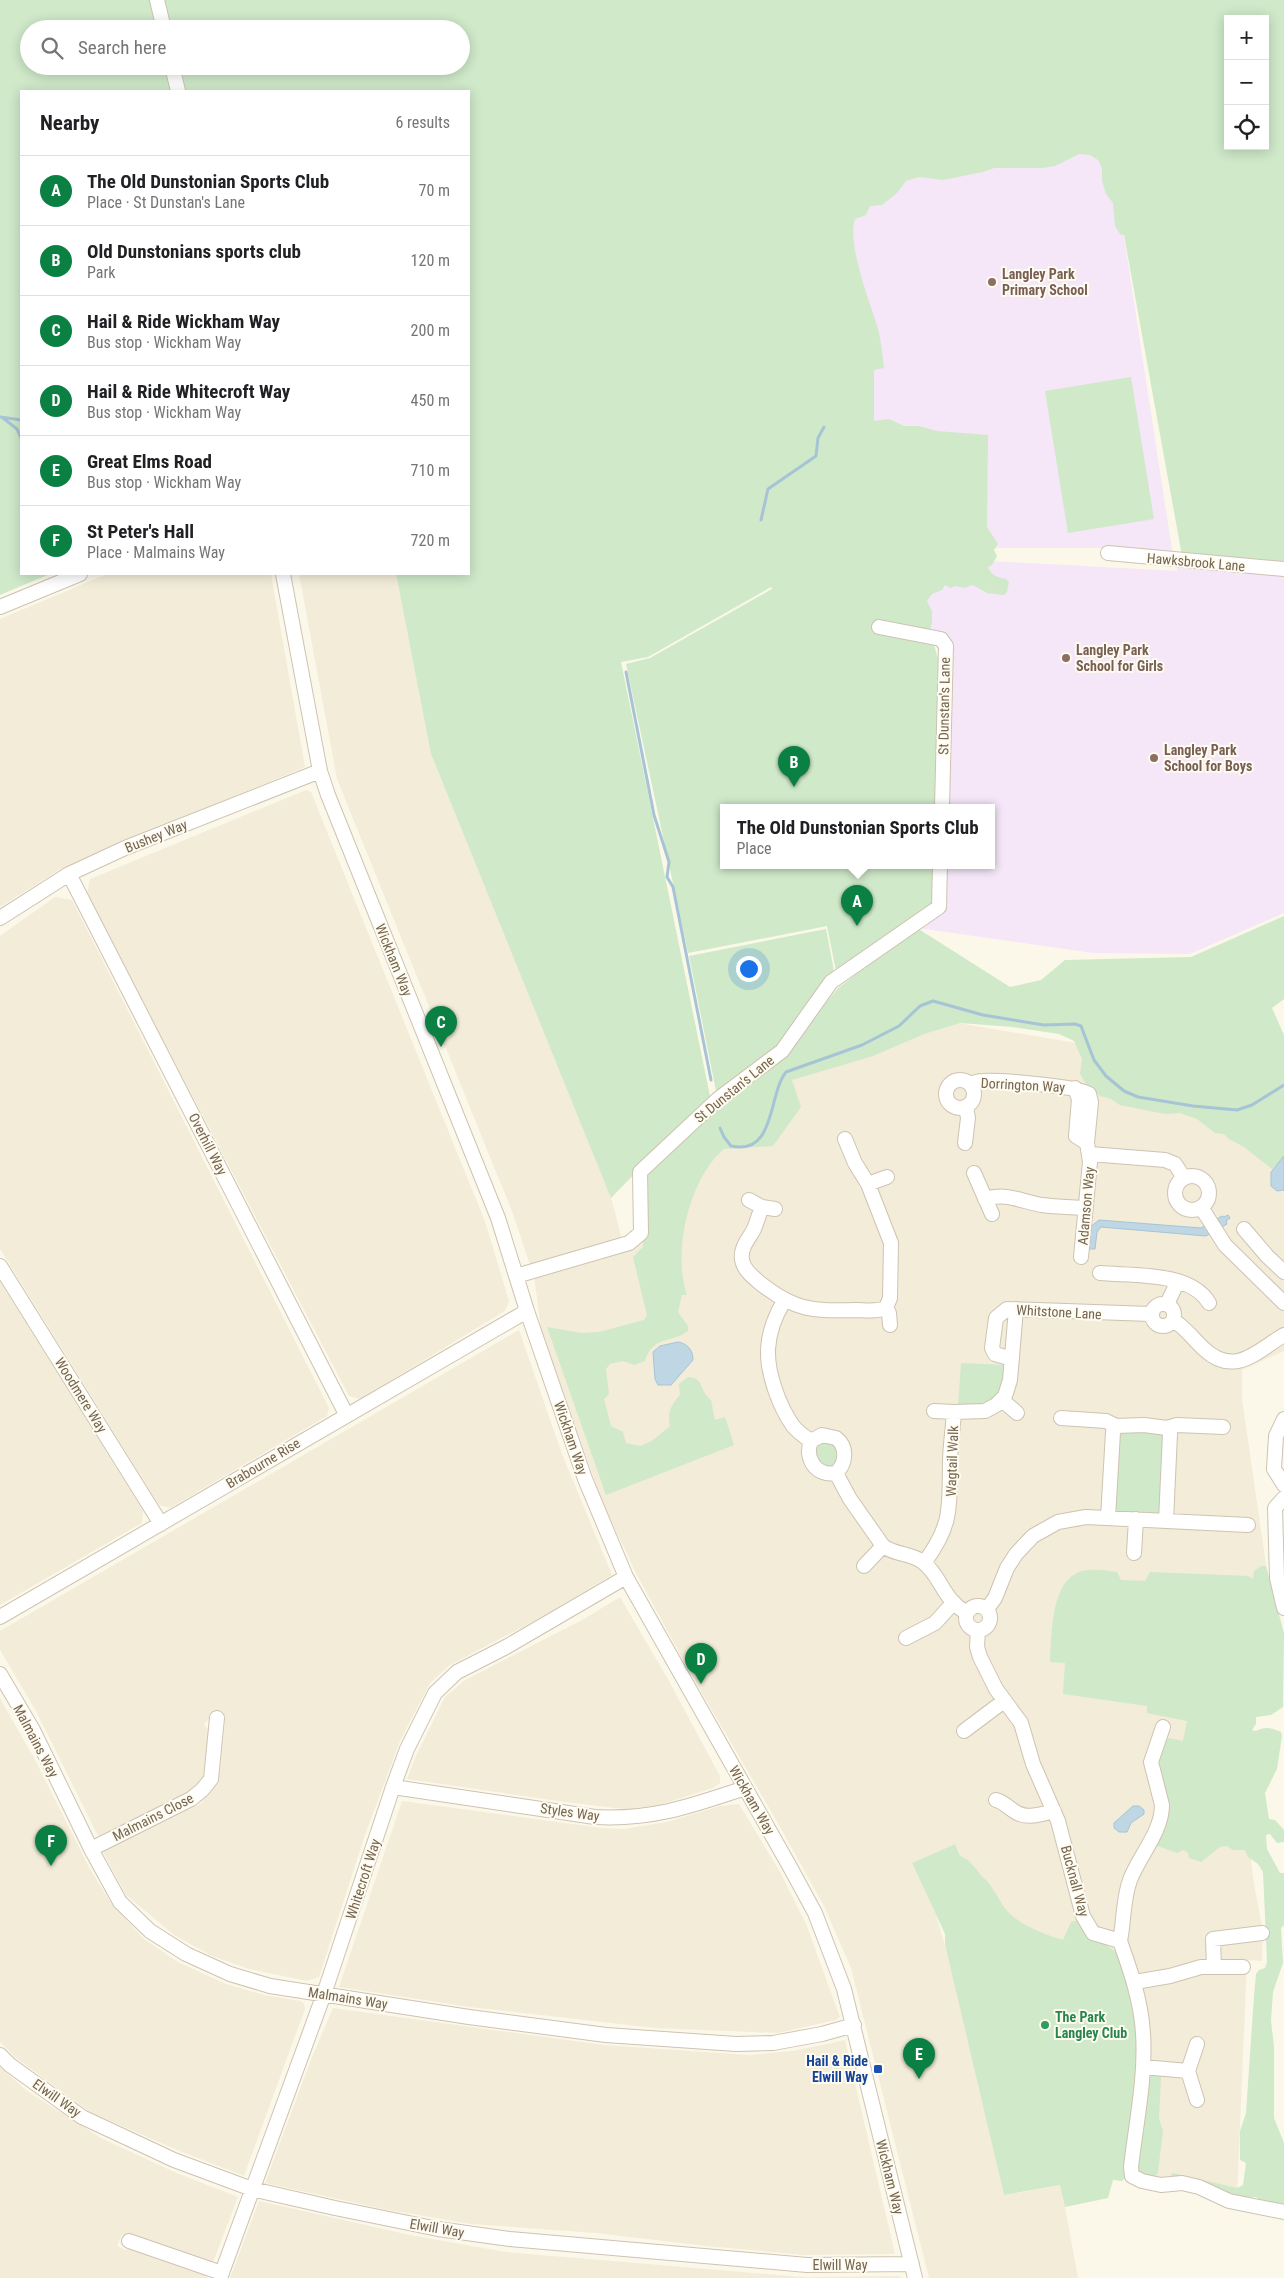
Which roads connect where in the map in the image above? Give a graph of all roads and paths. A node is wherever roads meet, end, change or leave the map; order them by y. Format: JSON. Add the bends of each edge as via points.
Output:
{"nodes":[{"id":1,"x":157,"y":0,"type":"edge"},
{"id":2,"x":162,"y":20,"type":"edge"},
{"id":3,"x":174,"y":75,"type":"edge"},
{"id":4,"x":178,"y":90,"type":"edge"},
{"id":5,"x":1108,"y":553,"type":"dead end"},
{"id":6,"x":1284,"y":569,"type":"edge"},
{"id":7,"x":78,"y":575,"type":"edge"},
{"id":8,"x":283,"y":575,"type":"edge"},
{"id":9,"x":0,"y":607,"type":"edge"},
{"id":10,"x":879,"y":627,"type":"dead end"},
{"id":11,"x":320,"y":771,"type":"junction"},
{"id":12,"x":942,"y":804,"type":"edge"},
{"id":13,"x":940,"y":869,"type":"edge"},
{"id":14,"x":69,"y":874,"type":"junction"},
{"id":15,"x":0,"y":918,"type":"edge"},
{"id":16,"x":971,"y":1084,"type":"junction"},
{"id":17,"x":966,"y":1107,"type":"junction"},
{"id":18,"x":845,"y":1139,"type":"dead end"},
{"id":19,"x":965,"y":1143,"type":"dead end"},
{"id":20,"x":1089,"y":1149,"type":"junction"},
{"id":21,"x":974,"y":1172,"type":"dead end"},
{"id":22,"x":887,"y":1177,"type":"dead end"},
{"id":23,"x":1184,"y":1178,"type":"junction"},
{"id":24,"x":868,"y":1184,"type":"junction"},
{"id":25,"x":985,"y":1199,"type":"junction"},
{"id":26,"x":762,"y":1206,"type":"dead end"},
{"id":27,"x":1201,"y":1207,"type":"junction"},
{"id":28,"x":1085,"y":1208,"type":"junction"},
{"id":29,"x":992,"y":1214,"type":"dead end"},
{"id":30,"x":1244,"y":1228,"type":"dead end"},
{"id":31,"x":1081,"y":1257,"type":"dead end"},
{"id":32,"x":0,"y":1266,"type":"edge"},
{"id":33,"x":1284,"y":1272,"type":"edge"},
{"id":34,"x":1100,"y":1273,"type":"dead end"},
{"id":35,"x":516,"y":1276,"type":"junction"},
{"id":36,"x":1178,"y":1281,"type":"junction"},
{"id":37,"x":784,"y":1301,"type":"junction"},
{"id":38,"x":1208,"y":1303,"type":"dead end"},
{"id":39,"x":1284,"y":1303,"type":"edge"},
{"id":40,"x":1167,"y":1304,"type":"junction"},
{"id":41,"x":886,"y":1308,"type":"junction"},
{"id":42,"x":1016,"y":1309,"type":"junction"},
{"id":43,"x":527,"y":1310,"type":"junction"},
{"id":44,"x":1151,"y":1314,"type":"junction"},
{"id":45,"x":1172,"y":1320,"type":"junction"},
{"id":46,"x":890,"y":1325,"type":"dead end"},
{"id":47,"x":1284,"y":1335,"type":"edge"},
{"id":48,"x":1012,"y":1362,"type":"junction"},
{"id":49,"x":1002,"y":1400,"type":"junction"},
{"id":50,"x":934,"y":1411,"type":"dead end"},
{"id":51,"x":954,"y":1412,"type":"junction"},
{"id":52,"x":1017,"y":1413,"type":"dead end"},
{"id":53,"x":346,"y":1414,"type":"junction"},
{"id":54,"x":1061,"y":1418,"type":"dead end"},
{"id":55,"x":1284,"y":1419,"type":"edge"},
{"id":56,"x":1116,"y":1426,"type":"junction"},
{"id":57,"x":1224,"y":1427,"type":"dead end"},
{"id":58,"x":1168,"y":1428,"type":"junction"},
{"id":59,"x":812,"y":1441,"type":"junction"},
{"id":60,"x":836,"y":1473,"type":"junction"},
{"id":61,"x":1284,"y":1485,"type":"edge"},
{"id":62,"x":1284,"y":1498,"type":"edge"},
{"id":63,"x":1108,"y":1518,"type":"junction"},
{"id":64,"x":1136,"y":1519,"type":"junction"},
{"id":65,"x":1166,"y":1521,"type":"junction"},
{"id":66,"x":161,"y":1524,"type":"junction"},
{"id":67,"x":1248,"y":1525,"type":"dead end"},
{"id":68,"x":883,"y":1546,"type":"junction"},
{"id":69,"x":1134,"y":1554,"type":"dead end"},
{"id":70,"x":924,"y":1563,"type":"junction"},
{"id":71,"x":864,"y":1566,"type":"dead end"},
{"id":72,"x":626,"y":1578,"type":"junction"},
{"id":73,"x":953,"y":1604,"type":"junction"},
{"id":74,"x":1284,"y":1608,"type":"edge"},
{"id":75,"x":987,"y":1609,"type":"junction"},
{"id":76,"x":967,"y":1613,"type":"junction"},
{"id":77,"x":0,"y":1617,"type":"edge"},
{"id":78,"x":978,"y":1630,"type":"junction"},
{"id":79,"x":906,"y":1638,"type":"dead end"},
{"id":80,"x":0,"y":1674,"type":"edge"},
{"id":81,"x":1004,"y":1701,"type":"junction"},
{"id":82,"x":217,"y":1718,"type":"dead end"},
{"id":83,"x":1163,"y":1727,"type":"dead end"},
{"id":84,"x":964,"y":1731,"type":"dead end"},
{"id":85,"x":393,"y":1786,"type":"junction"},
{"id":86,"x":745,"y":1788,"type":"junction"},
{"id":87,"x":996,"y":1800,"type":"dead end"},
{"id":88,"x":1054,"y":1811,"type":"junction"},
{"id":89,"x":91,"y":1849,"type":"junction"},
{"id":90,"x":1262,"y":1933,"type":"dead end"},
{"id":91,"x":1120,"y":1941,"type":"junction"},
{"id":92,"x":1214,"y":1967,"type":"junction"},
{"id":93,"x":1243,"y":1967,"type":"dead end"},
{"id":94,"x":1135,"y":1982,"type":"junction"},
{"id":95,"x":324,"y":1994,"type":"junction"},
{"id":96,"x":854,"y":2025,"type":"junction"},
{"id":97,"x":1197,"y":2044,"type":"dead end"},
{"id":98,"x":0,"y":2055,"type":"edge"},
{"id":99,"x":1143,"y":2068,"type":"junction"},
{"id":100,"x":1188,"y":2071,"type":"junction"},
{"id":101,"x":1197,"y":2100,"type":"dead end"},
{"id":102,"x":252,"y":2189,"type":"junction"},
{"id":103,"x":1284,"y":2212,"type":"edge"},
{"id":104,"x":129,"y":2241,"type":"dead end"},
{"id":105,"x":913,"y":2271,"type":"edge"},
{"id":106,"x":221,"y":2276,"type":"edge"}],
"edges":[{"from":1,"to":2,"type":"street"},
{"from":3,"to":4,"type":"street"},
{"from":5,"to":6,"type":"street","name":"Hawksbrook Lane"},
{"from":7,"to":9,"type":"street"},
{"from":8,"to":11,"type":"street","name":"Wickham Way"},
{"from":10,"to":12,"type":"street","name":"St Dunstan's Lane","via":[[941,640],[946,646]]},
{"from":11,"to":14,"type":"street","name":"Bushey Way","via":[[125,848]]},
{"from":11,"to":35,"type":"street","name":"Wickham Way","via":[[498,1218]]},
{"from":13,"to":35,"type":"street","name":"St Dunstan's Lane","via":[[939,907],[831,982],[782,1051],[718,1099],[640,1172],[640,1232],[629,1244]]},
{"from":14,"to":15,"type":"street","name":"Bushey Way"},
{"from":14,"to":53,"type":"street","name":"Overhill Way"},
{"from":16,"to":17,"type":"street","name":"Dorrington Way","via":[[974,1099]]},
{"from":16,"to":17,"type":"street","name":"Dorrington Way","via":[[966,1080],[956,1080],[947,1090],[950,1104],[957,1108]]},
{"from":16,"to":20,"type":"street","name":"Dorrington Way","via":[[985,1080],[1075,1088],[1079,1099],[1076,1136]]},
{"from":17,"to":19,"type":"street","name":"Dorrington Way"},
{"from":18,"to":24,"type":"street"},
{"from":20,"to":23,"type":"street","via":[[1165,1160],[1175,1164]]},
{"from":20,"to":28,"type":"street","name":"Adamson Way"},
{"from":21,"to":25,"type":"street"},
{"from":22,"to":24,"type":"street"},
{"from":23,"to":27,"type":"street","via":[[1198,1177],[1206,1183],[1208,1198]]},
{"from":23,"to":27,"type":"street","via":[[1176,1189],[1178,1201],[1186,1208]]},
{"from":24,"to":41,"type":"street","via":[[892,1249],[890,1298]]},
{"from":25,"to":28,"type":"street","via":[[1009,1197],[1042,1205]]},
{"from":25,"to":29,"type":"street"},
{"from":26,"to":37,"type":"street","via":[[742,1249],[742,1261],[747,1272]]},
{"from":27,"to":39,"type":"street","via":[[1226,1245]]},
{"from":28,"to":31,"type":"street","name":"Adamson Way"},
{"from":30,"to":33,"type":"street"},
{"from":32,"to":66,"type":"street","name":"Woodmere Way"},
{"from":34,"to":36,"type":"street","via":[[1165,1277]]},
{"from":35,"to":43,"type":"street","name":"Wickham Way"},
{"from":36,"to":38,"type":"street","via":[[1197,1290]]},
{"from":36,"to":40,"type":"street"},
{"from":37,"to":41,"type":"street","via":[[818,1310]]},
{"from":37,"to":59,"type":"street","via":[[771,1330],[769,1362],[790,1420]]},
{"from":40,"to":44,"type":"street","via":[[1156,1306]]},
{"from":40,"to":45,"type":"street","via":[[1174,1312]]},
{"from":41,"to":46,"type":"street"},
{"from":42,"to":44,"type":"street","name":"Whitstone Lane"},
{"from":42,"to":48,"type":"street"},
{"from":42,"to":48,"type":"street","name":"Whitstone Lane","via":[[1003,1311],[994,1322],[993,1352]]},
{"from":43,"to":53,"type":"street","name":"Brabourne Rise"},
{"from":43,"to":72,"type":"street","name":"Wickham Way","via":[[585,1479]]},
{"from":44,"to":45,"type":"street","via":[[1155,1323],[1162,1326]]},
{"from":45,"to":47,"type":"street","via":[[1209,1353],[1230,1360],[1253,1356]]},
{"from":48,"to":49,"type":"street","via":[[1009,1386]]},
{"from":49,"to":51,"type":"street","name":"Wagtail Walk","via":[[985,1411]]},
{"from":49,"to":52,"type":"street"},
{"from":50,"to":51,"type":"street"},
{"from":51,"to":70,"type":"street","name":"Wagtail Walk","via":[[949,1514]]},
{"from":53,"to":66,"type":"street","name":"Brabourne Rise"},
{"from":54,"to":56,"type":"street","via":[[1106,1421]]},
{"from":55,"to":61,"type":"street","via":[[1276,1436],[1274,1469]]},
{"from":56,"to":58,"type":"street"},
{"from":56,"to":63,"type":"street"},
{"from":57,"to":58,"type":"street","via":[[1177,1425]]},
{"from":58,"to":65,"type":"street"},
{"from":59,"to":60,"type":"street","via":[[809,1453],[813,1465],[823,1472]]},
{"from":59,"to":60,"type":"street","via":[[822,1435],[839,1433],[844,1454],[841,1468]]},
{"from":60,"to":68,"type":"street"},
{"from":62,"to":74,"type":"street","via":[[1275,1508],[1277,1578]]},
{"from":63,"to":64,"type":"street"},
{"from":63,"to":75,"type":"street","via":[[1065,1520],[1033,1536],[1011,1560]]},
{"from":64,"to":65,"type":"street"},
{"from":64,"to":69,"type":"street"},
{"from":65,"to":67,"type":"street"},
{"from":66,"to":77,"type":"street","name":"Brabourne Rise"},
{"from":68,"to":70,"type":"street"},
{"from":68,"to":71,"type":"street"},
{"from":70,"to":73,"type":"street","name":"Bucknall Way"},
{"from":72,"to":85,"type":"street","name":"Whitecroft Way","via":[[457,1672],[445,1682],[434,1693]]},
{"from":72,"to":86,"type":"street","name":"Wickham Way"},
{"from":73,"to":76,"type":"street","name":"Bucknall Way"},
{"from":73,"to":79,"type":"street","via":[[935,1623]]},
{"from":75,"to":76,"type":"street","via":[[975,1606]]},
{"from":75,"to":78,"type":"street","via":[[990,1623]]},
{"from":76,"to":78,"type":"street","name":"Bucknall Way","via":[[968,1625]]},
{"from":78,"to":81,"type":"street","name":"Bucknall Way","via":[[980,1657]]},
{"from":80,"to":89,"type":"street","name":"Malmains Way","via":[[33,1730]]},
{"from":81,"to":84,"type":"street"},
{"from":81,"to":88,"type":"street","name":"Bucknall Way","via":[[1021,1723],[1033,1764]]},
{"from":82,"to":89,"type":"street","name":"Malmains Close","via":[[210,1779],[202,1790],[192,1799]]},
{"from":83,"to":91,"type":"street","via":[[1150,1762],[1162,1812],[1130,1880]]},
{"from":85,"to":86,"type":"street","name":"Styles Way","via":[[595,1817],[624,1818],[677,1810]]},
{"from":85,"to":95,"type":"street","name":"Whitecroft Way"},
{"from":86,"to":96,"type":"street","name":"Wickham Way","via":[[814,1913],[837,1968]]},
{"from":87,"to":88,"type":"street","via":[[1027,1816]]},
{"from":88,"to":91,"type":"street","name":"Bucknall Way","via":[[1087,1924],[1097,1935]]},
{"from":89,"to":95,"type":"street","name":"Malmains Way","via":[[120,1902],[150,1931],[186,1954],[230,1974],[270,1986]]},
{"from":90,"to":92,"type":"street","via":[[1214,1939]]},
{"from":91,"to":94,"type":"street"},
{"from":92,"to":93,"type":"street"},
{"from":92,"to":94,"type":"street"},
{"from":94,"to":99,"type":"street","via":[[1143,2031]]},
{"from":95,"to":96,"type":"street","name":"Malmains Way","via":[[606,2035],[736,2044],[773,2043]]},
{"from":95,"to":102,"type":"street","name":"Whitecroft Way"},
{"from":96,"to":105,"type":"street","name":"Wickham Way"},
{"from":97,"to":100,"type":"street"},
{"from":98,"to":102,"type":"street","name":"Elwill Way","via":[[82,2117],[174,2160]]},
{"from":99,"to":100,"type":"street"},
{"from":99,"to":103,"type":"street","via":[[1132,2176],[1161,2185],[1179,2183],[1193,2186],[1230,2200]]},
{"from":100,"to":101,"type":"street"},
{"from":102,"to":105,"type":"street","name":"Elwill Way","via":[[438,2229],[510,2240]]},
{"from":102,"to":106,"type":"street","name":"Whitecroft Way"},
{"from":104,"to":106,"type":"street"}]}
